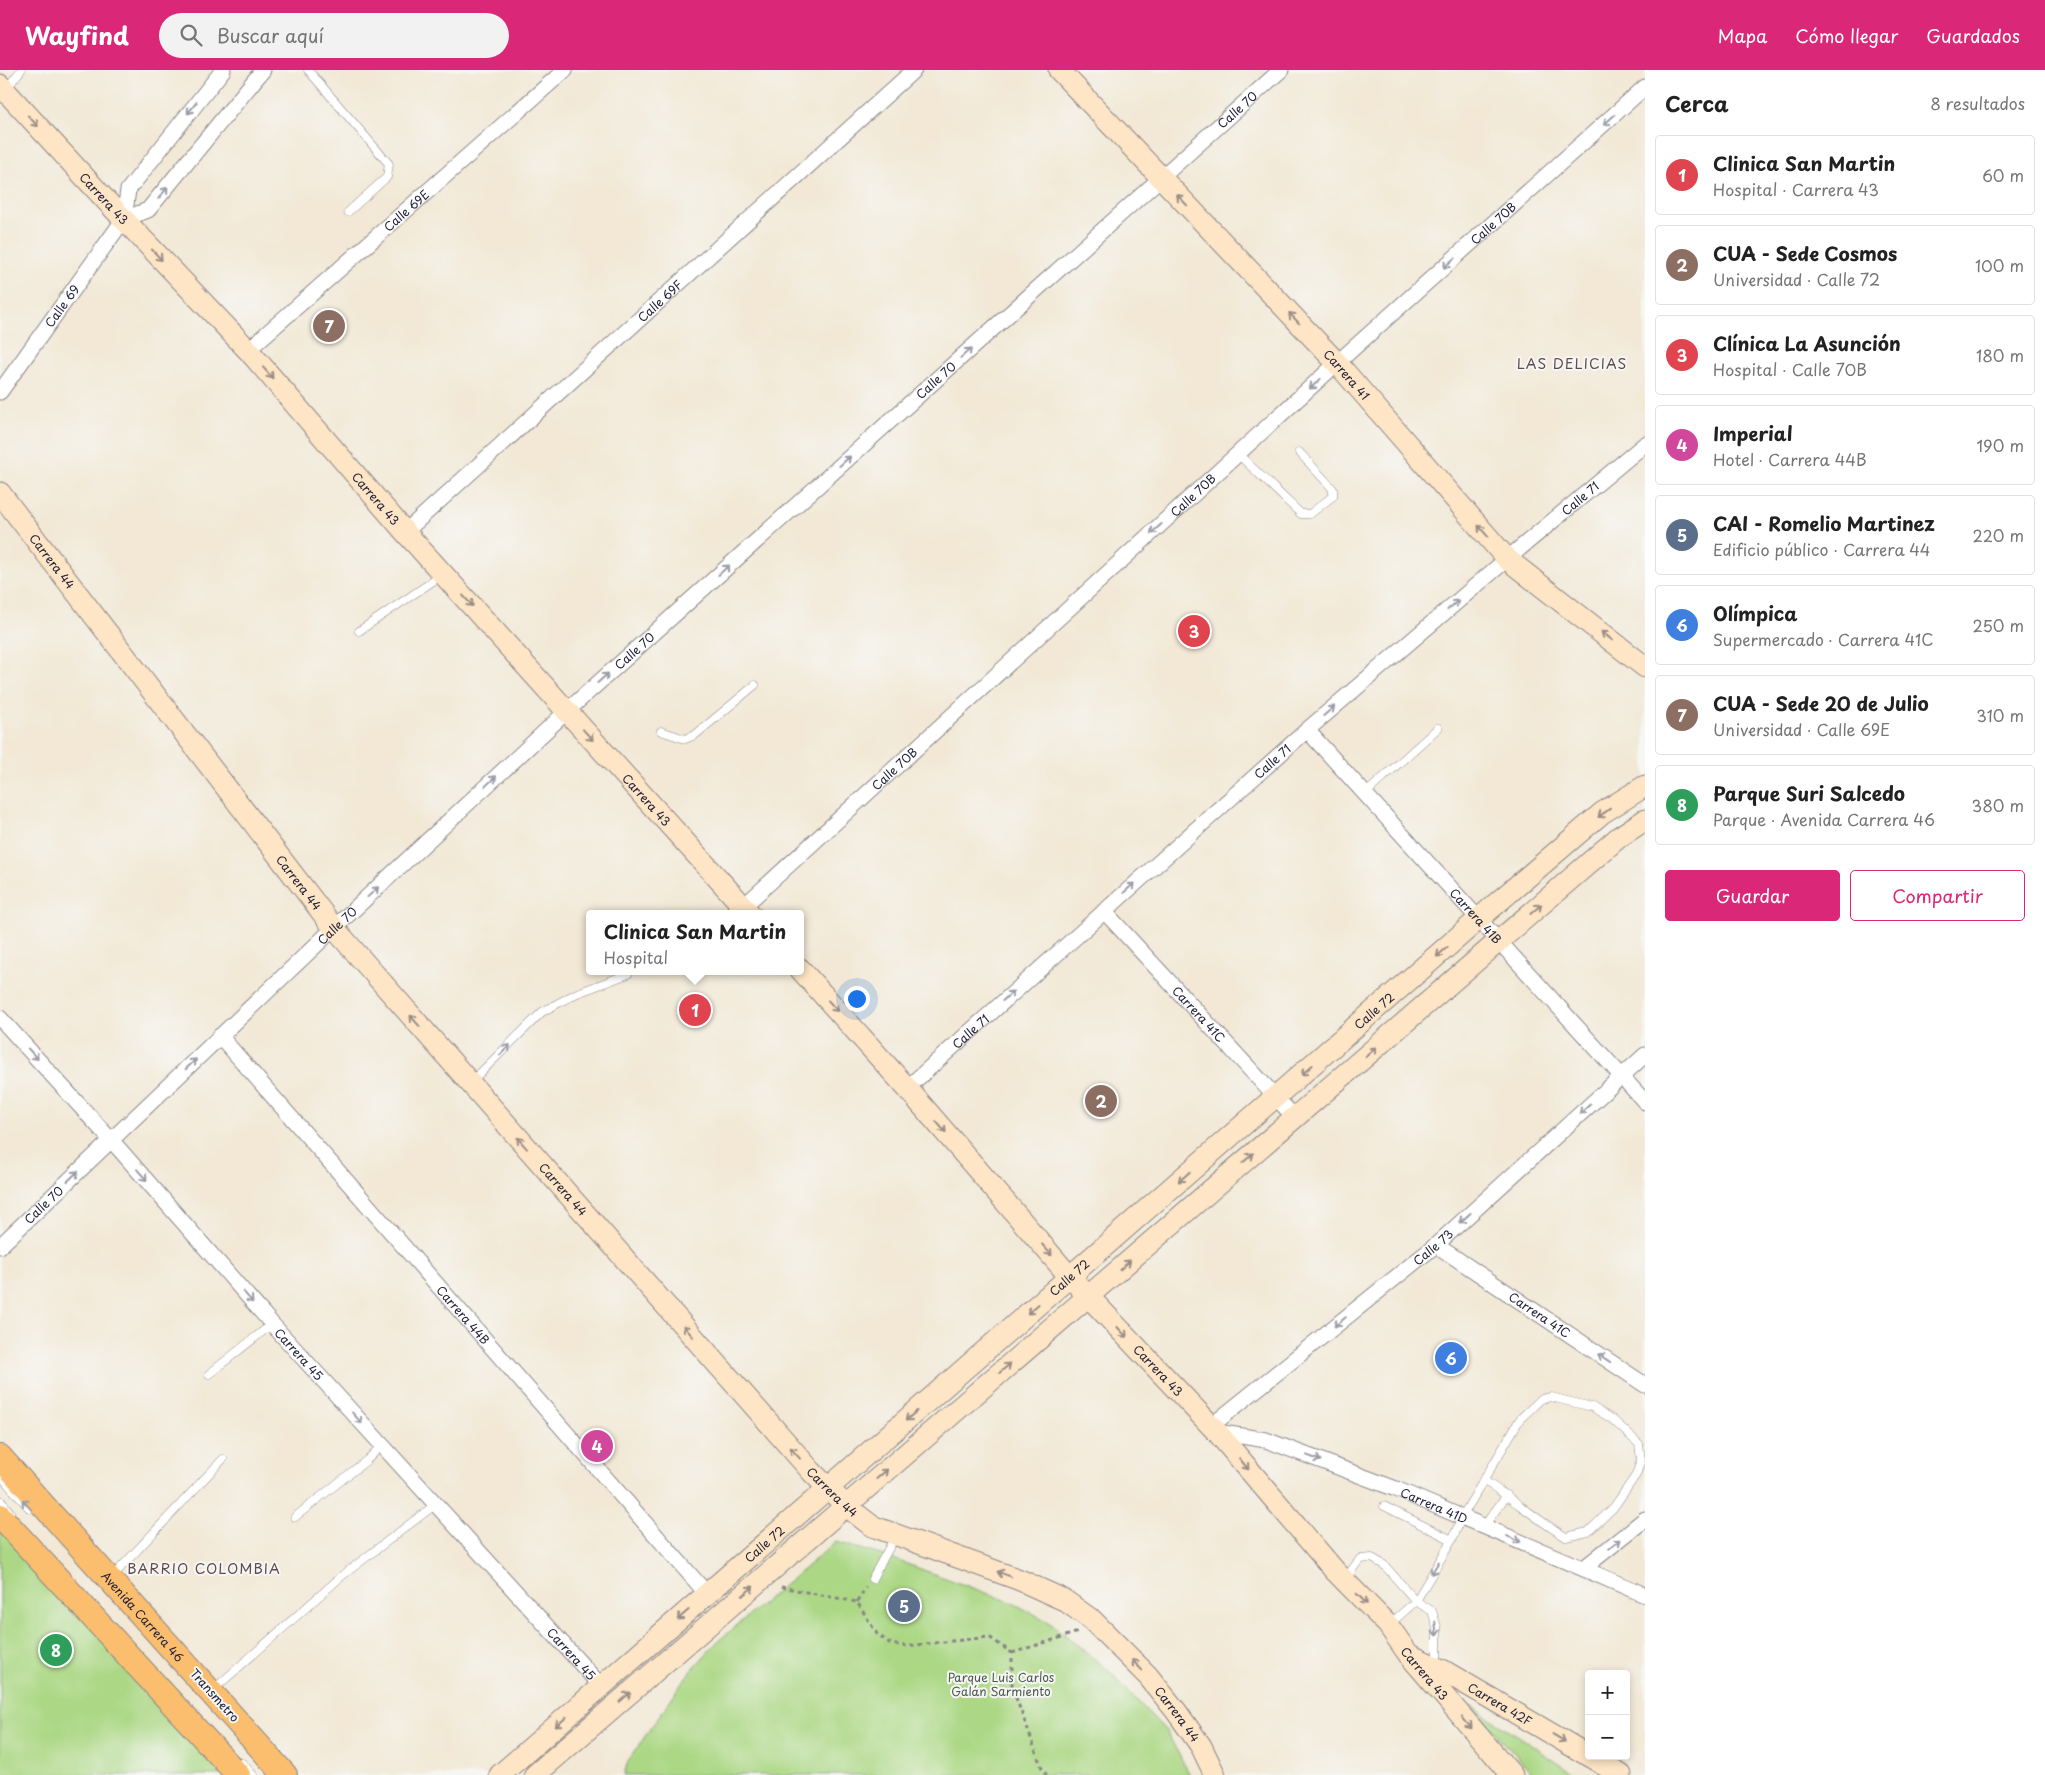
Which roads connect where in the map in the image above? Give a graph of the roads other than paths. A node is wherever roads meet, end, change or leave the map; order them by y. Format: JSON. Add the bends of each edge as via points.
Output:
{"nodes":[{"id":1,"x":21,"y":70,"type":"edge"},
{"id":2,"x":222,"y":70,"type":"edge"},
{"id":3,"x":263,"y":70,"type":"edge"},
{"id":4,"x":308,"y":70,"type":"edge"},
{"id":5,"x":565,"y":70,"type":"edge"},
{"id":6,"x":914,"y":70,"type":"edge"},
{"id":7,"x":1059,"y":70,"type":"edge"},
{"id":8,"x":1281,"y":70,"type":"edge"},
{"id":9,"x":3,"y":87,"type":"edge"},
{"id":10,"x":1645,"y":87,"type":"edge"},
{"id":11,"x":1161,"y":178,"type":"junction"},
{"id":12,"x":348,"y":212,"type":"dead end"},
{"id":13,"x":124,"y":219,"type":"junction"},
{"id":14,"x":248,"y":350,"type":"junction"},
{"id":15,"x":1337,"y":363,"type":"junction"},
{"id":16,"x":0,"y":392,"type":"edge"},
{"id":17,"x":1645,"y":444,"type":"edge"},
{"id":18,"x":1299,"y":452,"type":"dead end"},
{"id":19,"x":1238,"y":454,"type":"junction"},
{"id":20,"x":0,"y":493,"type":"edge"},
{"id":21,"x":405,"y":532,"type":"junction"},
{"id":22,"x":1507,"y":558,"type":"junction"},
{"id":23,"x":444,"y":574,"type":"junction"},
{"id":24,"x":359,"y":631,"type":"dead end"},
{"id":25,"x":1645,"y":666,"type":"edge"},
{"id":26,"x":755,"y":685,"type":"dead end"},
{"id":27,"x":567,"y":711,"type":"junction"},
{"id":28,"x":1438,"y":728,"type":"dead end"},
{"id":29,"x":1307,"y":730,"type":"junction"},
{"id":30,"x":661,"y":731,"type":"dead end"},
{"id":31,"x":1645,"y":786,"type":"edge"},
{"id":32,"x":1365,"y":794,"type":"junction"},
{"id":33,"x":1645,"y":820,"type":"edge"},
{"id":34,"x":747,"y":910,"type":"edge"},
{"id":35,"x":1104,"y":911,"type":"junction"},
{"id":36,"x":1479,"y":919,"type":"junction"},
{"id":37,"x":334,"y":928,"type":"junction"},
{"id":38,"x":1499,"y":941,"type":"junction"},
{"id":39,"x":804,"y":973,"type":"edge"},
{"id":40,"x":623,"y":975,"type":"edge"},
{"id":41,"x":0,"y":1018,"type":"edge"},
{"id":42,"x":220,"y":1036,"type":"junction"},
{"id":43,"x":1645,"y":1055,"type":"edge"},
{"id":44,"x":1621,"y":1076,"type":"junction"},
{"id":45,"x":470,"y":1083,"type":"junction"},
{"id":46,"x":907,"y":1088,"type":"junction"},
{"id":47,"x":1276,"y":1096,"type":"junction"},
{"id":48,"x":1645,"y":1102,"type":"edge"},
{"id":49,"x":1295,"y":1118,"type":"junction"},
{"id":50,"x":111,"y":1140,"type":"junction"},
{"id":51,"x":1436,"y":1245,"type":"junction"},
{"id":52,"x":0,"y":1246,"type":"edge"},
{"id":53,"x":1070,"y":1277,"type":"junction"},
{"id":54,"x":1088,"y":1296,"type":"junction"},
{"id":55,"x":272,"y":1324,"type":"junction"},
{"id":56,"x":209,"y":1374,"type":"dead end"},
{"id":57,"x":1645,"y":1385,"type":"edge"},
{"id":58,"x":1214,"y":1429,"type":"junction"},
{"id":59,"x":382,"y":1445,"type":"junction"},
{"id":60,"x":0,"y":1457,"type":"edge"},
{"id":61,"x":224,"y":1460,"type":"dead end"},
{"id":62,"x":0,"y":1475,"type":"edge"},
{"id":63,"x":1483,"y":1480,"type":"junction"},
{"id":64,"x":828,"y":1488,"type":"junction"},
{"id":65,"x":1507,"y":1495,"type":"junction"},
{"id":66,"x":0,"y":1500,"type":"edge"},
{"id":67,"x":436,"y":1504,"type":"junction"},
{"id":68,"x":846,"y":1506,"type":"junction"},
{"id":69,"x":1384,"y":1506,"type":"dead end"},
{"id":70,"x":33,"y":1512,"type":"dead end"},
{"id":71,"x":7,"y":1516,"type":"edge"},
{"id":72,"x":1462,"y":1517,"type":"junction"},
{"id":73,"x":295,"y":1518,"type":"dead end"},
{"id":74,"x":1645,"y":1519,"type":"edge"},
{"id":75,"x":1484,"y":1526,"type":"junction"},
{"id":76,"x":897,"y":1535,"type":"junction"},
{"id":77,"x":1452,"y":1540,"type":"junction"},
{"id":78,"x":1584,"y":1568,"type":"junction"},
{"id":79,"x":872,"y":1579,"type":"dead end"},
{"id":80,"x":110,"y":1580,"type":"junction"},
{"id":81,"x":1344,"y":1580,"type":"junction"},
{"id":82,"x":707,"y":1594,"type":"junction"},
{"id":83,"x":1645,"y":1595,"type":"edge"},
{"id":84,"x":1416,"y":1601,"type":"junction"},
{"id":85,"x":1388,"y":1625,"type":"junction"},
{"id":86,"x":1409,"y":1655,"type":"junction"},
{"id":87,"x":1437,"y":1667,"type":"junction"},
{"id":88,"x":602,"y":1686,"type":"junction"},
{"id":89,"x":210,"y":1692,"type":"junction"},
{"id":90,"x":1585,"y":1754,"type":"edge"},
{"id":91,"x":1596,"y":1760,"type":"edge"},
{"id":92,"x":235,"y":1764,"type":"edge"},
{"id":93,"x":253,"y":1775,"type":"edge"},
{"id":94,"x":285,"y":1775,"type":"edge"},
{"id":95,"x":500,"y":1775,"type":"edge"},
{"id":96,"x":535,"y":1775,"type":"edge"},
{"id":97,"x":1215,"y":1775,"type":"edge"},
{"id":98,"x":1512,"y":1775,"type":"edge"},
{"id":99,"x":1621,"y":1775,"type":"edge"}],
"edges":[{"from":1,"to":9,"type":"lane"},
{"from":2,"to":13,"type":"street","name":"Calle 69","one_way":true,"via":[[128,190]]},
{"from":13,"to":3,"type":"street","one_way":true,"via":[[148,210]]},
{"from":4,"to":12,"type":"lane","via":[[390,164],[387,177]]},
{"from":5,"to":14,"type":"street","name":"Calle 69E"},
{"from":6,"to":21,"type":"street","name":"Calle 69F"},
{"from":7,"to":11,"type":"street","name":"Carrera 41"},
{"from":8,"to":11,"type":"street","name":"Calle 70"},
{"from":9,"to":13,"type":"street","name":"Carrera 43","one_way":true},
{"from":10,"to":15,"type":"street","name":"Calle 70B","one_way":true},
{"from":15,"to":11,"type":"street","name":"Carrera 41","one_way":true},
{"from":27,"to":11,"type":"street","name":"Calle 70","one_way":true},
{"from":13,"to":14,"type":"street","name":"Carrera 43","one_way":true},
{"from":13,"to":16,"type":"street","name":"Calle 69"},
{"from":14,"to":21,"type":"street","name":"Carrera 43","one_way":true},
{"from":15,"to":19,"type":"street","name":"Calle 70B","one_way":true},
{"from":22,"to":15,"type":"street","name":"Carrera 41","one_way":true},
{"from":17,"to":22,"type":"street","name":"Calle 71"},
{"from":18,"to":19,"type":"lane","via":[[1333,489],[1333,496],[1310,514],[1301,514]]},
{"from":19,"to":34,"type":"street","name":"Calle 70B","one_way":true},
{"from":20,"to":37,"type":"street","name":"Carrera 44"},
{"from":21,"to":23,"type":"street","name":"Carrera 43"},
{"from":25,"to":22,"type":"street","name":"Carrera 41","one_way":true},
{"from":29,"to":22,"type":"street","name":"Calle 71","one_way":true},
{"from":23,"to":24,"type":"lane"},
{"from":23,"to":27,"type":"street","name":"Carrera 43","one_way":true},
{"from":26,"to":30,"type":"lane","via":[[695,736],[685,739]]},
{"from":27,"to":34,"type":"street","name":"Carrera 43","one_way":true},
{"from":37,"to":27,"type":"street","name":"Calle 70","one_way":true},
{"from":28,"to":32,"type":"lane"},
{"from":29,"to":32,"type":"street","name":"Carrera 41B"},
{"from":35,"to":29,"type":"street","name":"Calle 71","one_way":true},
{"from":31,"to":36,"type":"street","name":"Calle 72","one_way":true,"via":[[1602,814]]},
{"from":32,"to":36,"type":"street","name":"Carrera 41B"},
{"from":38,"to":33,"type":"street","name":"Calle 72","one_way":true,"via":[[1619,837]]},
{"from":46,"to":35,"type":"street","name":"Calle 71","one_way":true},
{"from":35,"to":47,"type":"street","name":"Carrera 41C"},
{"from":36,"to":38,"type":"street","name":"Carrera 41B"},
{"from":36,"to":47,"type":"street","name":"Calle 72","one_way":true},
{"from":37,"to":42,"type":"street","name":"Calle 70"},
{"from":45,"to":37,"type":"street","name":"Carrera 44","one_way":true},
{"from":38,"to":44,"type":"street","name":"Carrera 41B"},
{"from":49,"to":38,"type":"street","name":"Calle 72","one_way":true},
{"from":39,"to":46,"type":"street","name":"Carrera 43","one_way":true},
{"from":45,"to":40,"type":"lane","one_way":true,"via":[[542,1012],[575,994]]},
{"from":41,"to":50,"type":"street","name":"Carrera 45","one_way":true},
{"from":50,"to":42,"type":"street","name":"Calle 70","one_way":true},
{"from":42,"to":82,"type":"street","name":"Carrera 44B"},
{"from":43,"to":44,"type":"street","name":"Calle 73"},
{"from":44,"to":48,"type":"street","name":"Carrera 41B"},
{"from":44,"to":51,"type":"street","name":"Calle 73","one_way":true},
{"from":64,"to":45,"type":"street","name":"Carrera 44","one_way":true},
{"from":46,"to":53,"type":"street","name":"Carrera 43","one_way":true},
{"from":47,"to":49,"type":"street","name":"Carrera 41C"},
{"from":47,"to":53,"type":"street","name":"Calle 72","one_way":true},
{"from":54,"to":49,"type":"street","name":"Calle 72","one_way":true},
{"from":52,"to":50,"type":"street","name":"Calle 70","one_way":true},
{"from":50,"to":55,"type":"street","name":"Carrera 45","one_way":true},
{"from":57,"to":51,"type":"street","name":"Carrera 41C","one_way":true},
{"from":51,"to":58,"type":"street","name":"Calle 73","one_way":true},
{"from":53,"to":54,"type":"street","name":"Carrera 43"},
{"from":53,"to":64,"type":"street","name":"Calle 72","one_way":true},
{"from":54,"to":58,"type":"street","name":"Carrera 43","one_way":true},
{"from":68,"to":54,"type":"street","name":"Calle 72","one_way":true},
{"from":55,"to":56,"type":"lane"},
{"from":55,"to":59,"type":"street","name":"Carrera 45","one_way":true},
{"from":58,"to":72,"type":"street","name":"Carrera 41D","one_way":true,"via":[[1266,1440]]},
{"from":58,"to":81,"type":"street","name":"Carrera 43","one_way":true},
{"from":59,"to":67,"type":"street","name":"Carrera 45"},
{"from":59,"to":73,"type":"lane"},
{"from":60,"to":80,"type":"main road","name":"Avenida Carrera 46"},
{"from":61,"to":80,"type":"lane"},
{"from":70,"to":62,"type":"lane","one_way":true},
{"from":63,"to":65,"type":"lane"},
{"from":63,"to":65,"type":"lane","via":[[1520,1419],[1541,1399],[1551,1397],[1592,1407],[1612,1419],[1639,1444],[1641,1460],[1636,1475],[1614,1507],[1588,1532],[1566,1537],[1540,1522]]},
{"from":63,"to":72,"type":"lane"},
{"from":64,"to":68,"type":"street","name":"Carrera 44"},
{"from":64,"to":82,"type":"street","name":"Calle 72"},
{"from":65,"to":75,"type":"lane"},
{"from":66,"to":71,"type":"lane"},
{"from":67,"to":88,"type":"street","name":"Carrera 45"},
{"from":67,"to":89,"type":"lane","via":[[343,1574]]},
{"from":68,"to":76,"type":"street","name":"Carrera 44","via":[[863,1521]]},
{"from":96,"to":68,"type":"street","name":"Calle 72","one_way":true},
{"from":69,"to":77,"type":"lane"},
{"from":71,"to":92,"type":"main road"},
{"from":72,"to":75,"type":"street","name":"Carrera 41D"},
{"from":72,"to":77,"type":"lane"},
{"from":78,"to":74,"type":"street","one_way":true},
{"from":75,"to":78,"type":"street","name":"Carrera 41D","one_way":true},
{"from":76,"to":79,"type":"lane"},
{"from":97,"to":76,"type":"street","name":"Carrera 44","one_way":true,"via":[[1201,1746],[1176,1711],[1148,1676],[1092,1620],[1064,1600],[1020,1580]]},
{"from":77,"to":84,"type":"lane","one_way":true},
{"from":78,"to":83,"type":"street","name":"Carrera 41D"},
{"from":80,"to":89,"type":"main road","name":"Avenida Carrera 46"},
{"from":81,"to":84,"type":"lane","via":[[1360,1559],[1372,1558],[1384,1565]]},
{"from":81,"to":85,"type":"street","name":"Carrera 43","one_way":true},
{"from":82,"to":88,"type":"street","name":"Calle 72","one_way":true},
{"from":84,"to":85,"type":"lane"},
{"from":84,"to":87,"type":"lane","one_way":true,"via":[[1432,1611],[1435,1619]]},
{"from":85,"to":86,"type":"street","name":"Carrera 43"},
{"from":86,"to":87,"type":"street","name":"Carrera 42F"},
{"from":86,"to":98,"type":"street","name":"Carrera 43","one_way":true},
{"from":87,"to":90,"type":"street","name":"Carrera 42F","one_way":true},
{"from":88,"to":95,"type":"street","name":"Calle 72","one_way":true},
{"from":89,"to":94,"type":"main road","name":"Avenida Carrera 46"},
{"from":91,"to":99,"type":"street","name":"Carrera 42F"},
{"from":92,"to":93,"type":"lane"}]}
